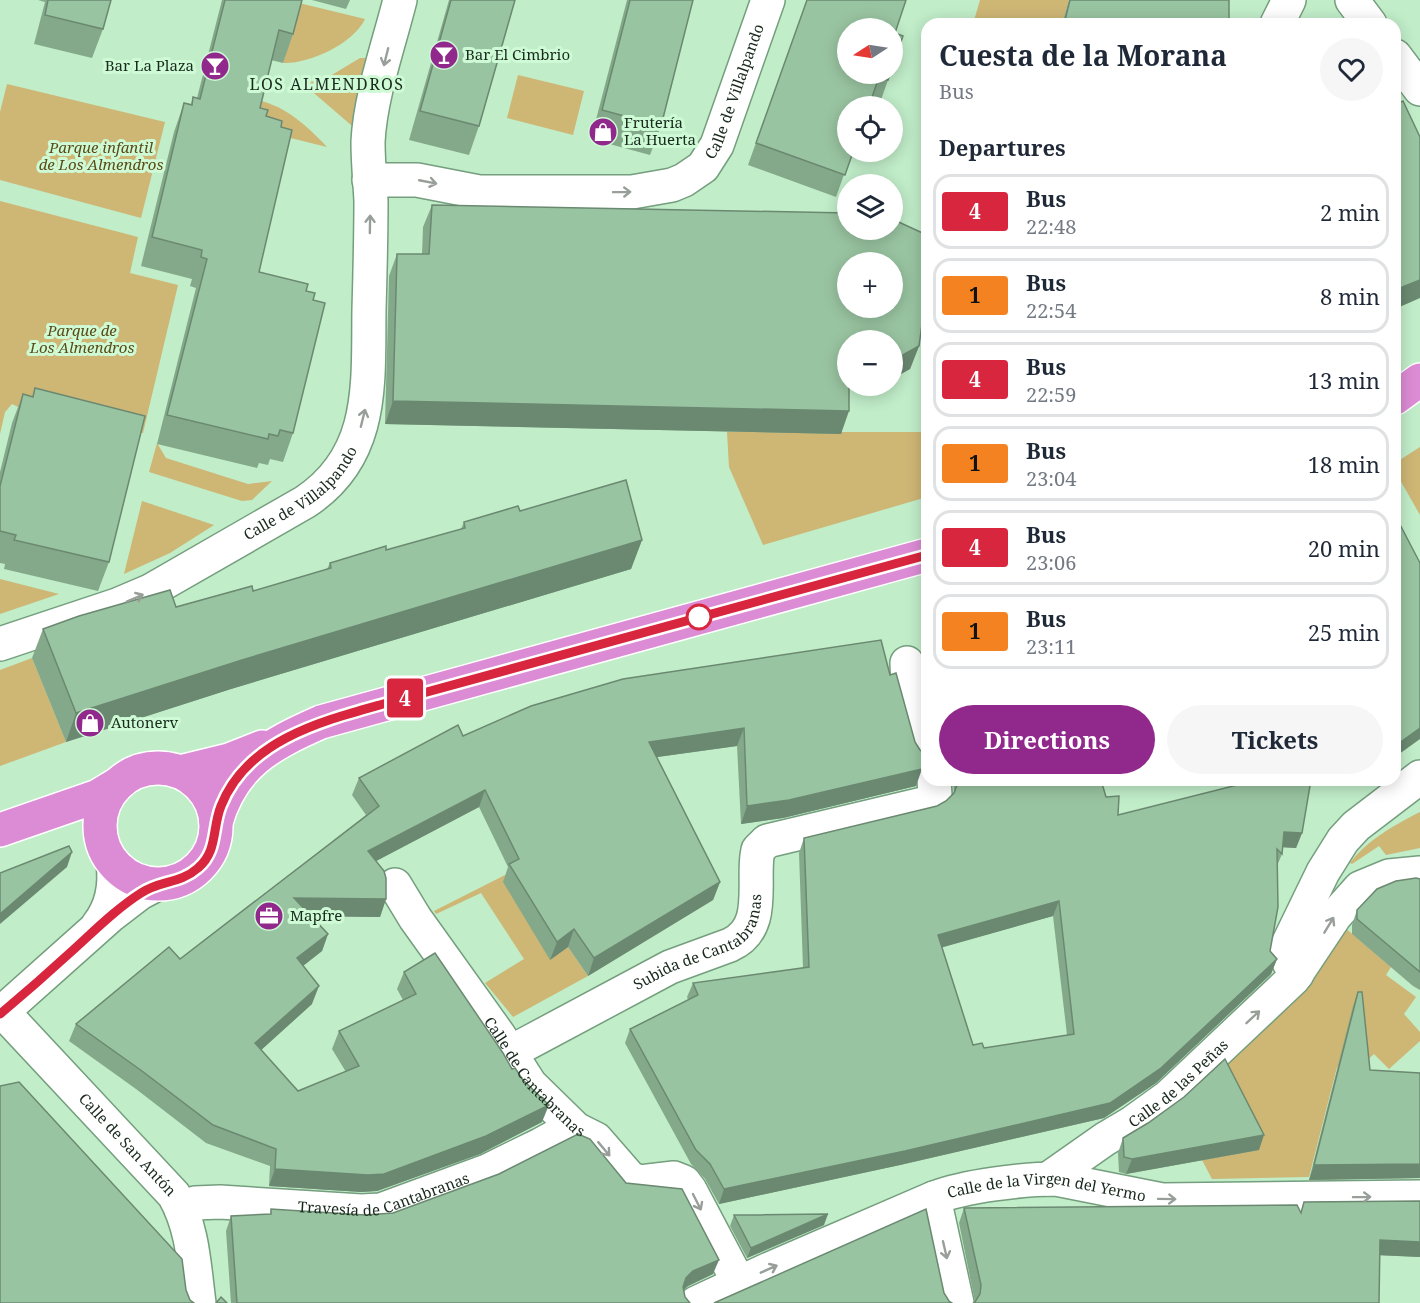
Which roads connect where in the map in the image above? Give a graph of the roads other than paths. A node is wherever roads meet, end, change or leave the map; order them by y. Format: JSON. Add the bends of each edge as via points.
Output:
{"nodes":[{"id":1,"x":400,"y":0,"type":"edge"},
{"id":2,"x":768,"y":0,"type":"edge"},
{"id":3,"x":1288,"y":0,"type":"edge"},
{"id":4,"x":1352,"y":0,"type":"edge"},
{"id":5,"x":1280,"y":18,"type":"edge"},
{"id":6,"x":1366,"y":18,"type":"edge"},
{"id":7,"x":1401,"y":64,"type":"edge"},
{"id":8,"x":1420,"y":89,"type":"edge"},
{"id":9,"x":369,"y":180,"type":"junction"},
{"id":10,"x":1420,"y":380,"type":"edge"},
{"id":11,"x":1401,"y":394,"type":"edge"},
{"id":12,"x":921,"y":557,"type":"edge"},
{"id":13,"x":0,"y":644,"type":"edge"},
{"id":14,"x":907,"y":663,"type":"dead end"},
{"id":15,"x":921,"y":733,"type":"edge"},
{"id":16,"x":280,"y":740,"type":"junction"},
{"id":17,"x":180,"y":772,"type":"junction"},
{"id":18,"x":1420,"y":777,"type":"edge"},
{"id":19,"x":118,"y":784,"type":"junction"},
{"id":20,"x":934,"y":786,"type":"edge"},
{"id":21,"x":45,"y":815,"type":"junction"},
{"id":22,"x":216,"y":822,"type":"junction"},
{"id":23,"x":0,"y":830,"type":"edge"},
{"id":24,"x":108,"y":852,"type":"junction"},
{"id":25,"x":1420,"y":873,"type":"edge"},
{"id":26,"x":157,"y":884,"type":"junction"},
{"id":27,"x":395,"y":885,"type":"dead end"},
{"id":28,"x":95,"y":929,"type":"junction"},
{"id":29,"x":1297,"y":974,"type":"junction"},
{"id":30,"x":1,"y":1013,"type":"edge"},
{"id":31,"x":509,"y":1053,"type":"junction"},
{"id":32,"x":573,"y":1126,"type":"junction"},
{"id":33,"x":1048,"y":1179,"type":"junction"},
{"id":34,"x":1420,"y":1197,"type":"edge"},
{"id":35,"x":933,"y":1198,"type":"junction"},
{"id":36,"x":181,"y":1207,"type":"junction"},
{"id":37,"x":739,"y":1283,"type":"junction"},
{"id":38,"x":199,"y":1303,"type":"edge"},
{"id":39,"x":696,"y":1303,"type":"edge"},
{"id":40,"x":957,"y":1303,"type":"edge"}],
"edges":[{"from":1,"to":9,"type":"street","name":"Calle de Villalpando","one_way":true,"via":[[372,115]]},
{"from":9,"to":2,"type":"street","name":"Calle de Villalpando","one_way":true,"via":[[417,180],[479,192],[579,193],[632,192],[684,180],[703,167],[717,146]]},
{"from":3,"to":5,"type":"street"},
{"from":4,"to":6,"type":"street"},
{"from":7,"to":8,"type":"street"},
{"from":13,"to":9,"type":"street","name":"Calle de Villalpando","one_way":true,"via":[[150,591],[305,502],[331,482],[355,443],[368,393]]},
{"from":10,"to":11,"type":"highway"},
{"from":12,"to":16,"type":"highway","via":[[351,713]]},
{"from":14,"to":15,"type":"street","via":[[908,686]]},
{"from":16,"to":17,"type":"highway","via":[[229,760]]},
{"from":16,"to":22,"type":"highway","via":[[243,771],[225,795]]},
{"from":17,"to":19,"type":"highway","via":[[148,769]]},
{"from":17,"to":22,"type":"highway","via":[[206,792]]},
{"from":18,"to":29,"type":"street","via":[[1356,826],[1338,847],[1288,944],[1286,956]]},
{"from":19,"to":21,"type":"highway","via":[[98,796]]},
{"from":19,"to":24,"type":"highway","via":[[108,796],[99,826]]},
{"from":20,"to":31,"type":"street","name":"Subida de Cantabranas","via":[[935,795],[927,803],[766,841],[757,856],[756,909],[739,939],[670,967]]},
{"from":21,"to":23,"type":"highway"},
{"from":21,"to":24,"type":"highway","via":[[64,816],[83,824]]},
{"from":22,"to":26,"type":"highway","via":[[210,854],[201,866],[188,877]]},
{"from":24,"to":26,"type":"highway","via":[[133,879]]},
{"from":24,"to":28,"type":"street","via":[[115,875],[110,906]]},
{"from":29,"to":25,"type":"street","name":"Calle de las Peñas","one_way":true,"via":[[1335,916],[1360,888],[1389,876]]},
{"from":26,"to":28,"type":"street"},
{"from":27,"to":31,"type":"street","name":"Calle de Cantabranas"},
{"from":28,"to":30,"type":"street"},
{"from":33,"to":29,"type":"street","name":"Calle de las Peñas","one_way":true,"via":[[1168,1096]]},
{"from":30,"to":36,"type":"street","name":"Calle de San Antón","via":[[164,1182]]},
{"from":31,"to":32,"type":"street","name":"Calle de Cantabranas","via":[[530,1084]]},
{"from":32,"to":36,"type":"street","name":"Travesía de Cantabranas","via":[[487,1171],[374,1211],[220,1202]]},
{"from":32,"to":37,"type":"street","name":"Calle de Cantabranas","one_way":true,"via":[[596,1139],[634,1181],[670,1178],[684,1182]]},
{"from":33,"to":34,"type":"street","name":"Calle de la Virgen del Yermo","one_way":true,"via":[[1156,1199]]},
{"from":33,"to":35,"type":"street","name":"Calle de la Virgen del Yermo","via":[[955,1191]]},
{"from":37,"to":35,"type":"street","name":"Calle de la Virgen del Yermo","one_way":true},
{"from":35,"to":40,"type":"street","one_way":true},
{"from":36,"to":38,"type":"street","name":"Calle de San Antón","via":[[190,1232]]},
{"from":37,"to":39,"type":"street","name":"Calle de la Virgen del Yermo"}]}
